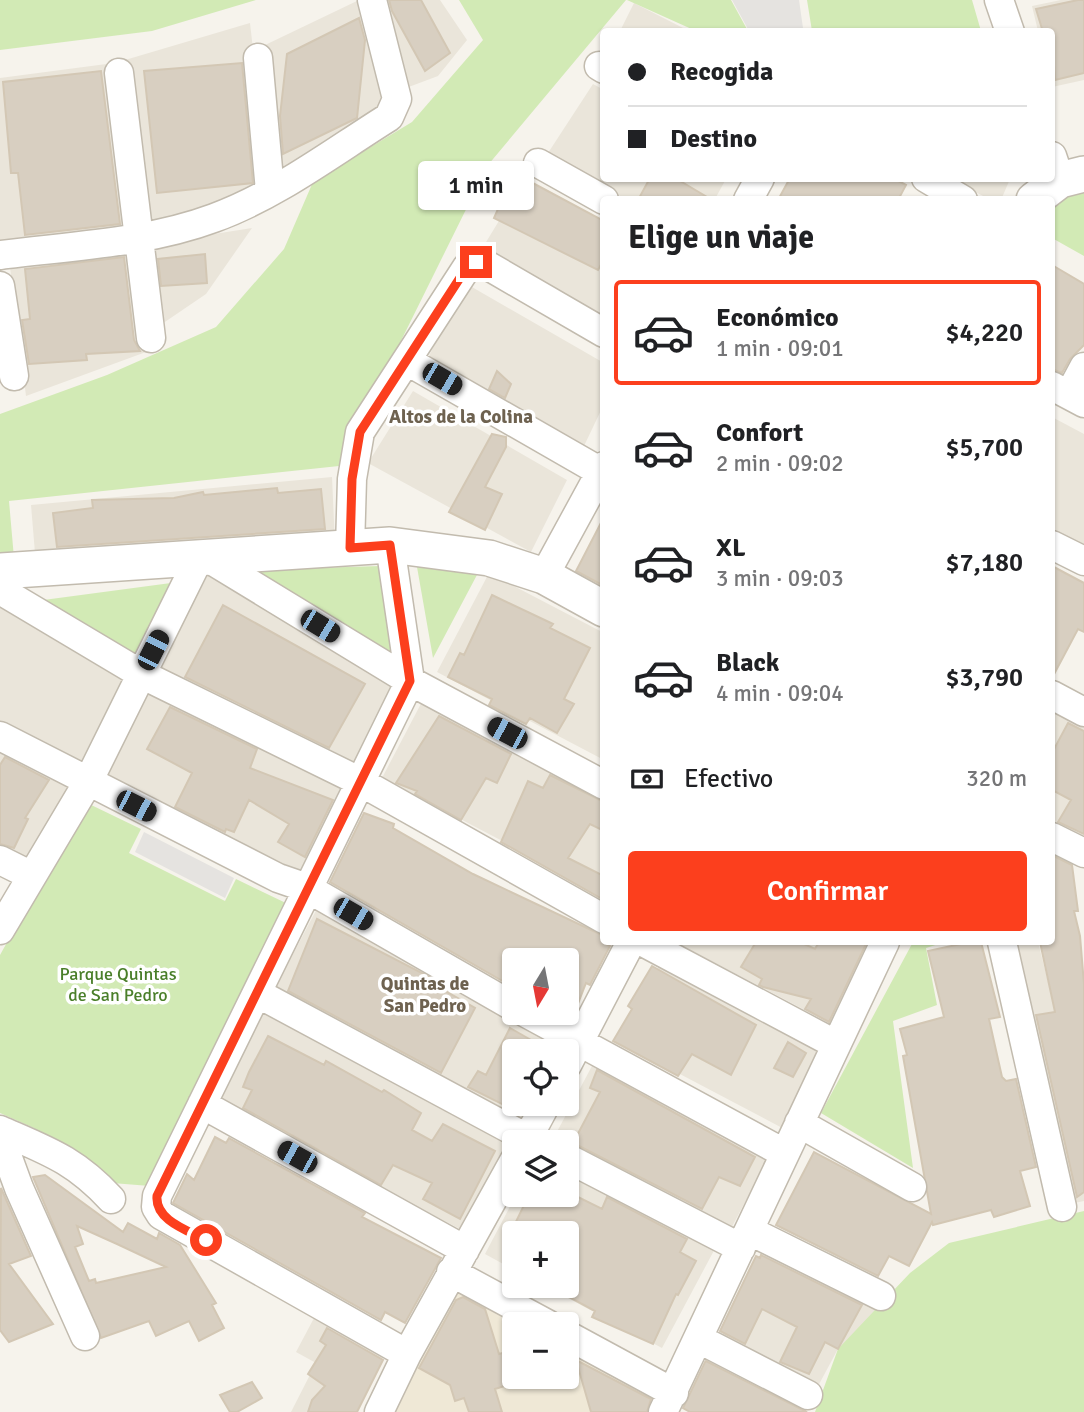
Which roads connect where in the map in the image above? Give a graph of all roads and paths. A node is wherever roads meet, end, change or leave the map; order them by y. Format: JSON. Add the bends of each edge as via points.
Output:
{"nodes":[{"id":1,"x":372,"y":0,"type":"edge"},
{"id":2,"x":999,"y":0,"type":"edge"},
{"id":3,"x":1009,"y":28,"type":"edge"},
{"id":4,"x":258,"y":58,"type":"dead end"},
{"id":5,"x":118,"y":73,"type":"dead end"},
{"id":6,"x":538,"y":163,"type":"dead end"},
{"id":7,"x":933,"y":182,"type":"edge"},
{"id":8,"x":270,"y":191,"type":"junction"},
{"id":9,"x":956,"y":196,"type":"edge"},
{"id":10,"x":600,"y":198,"type":"edge"},
{"id":11,"x":137,"y":237,"type":"junction"},
{"id":12,"x":0,"y":256,"type":"edge"},
{"id":13,"x":0,"y":286,"type":"edge"},
{"id":14,"x":600,"y":331,"type":"edge"},
{"id":15,"x":150,"y":338,"type":"dead end"},
{"id":16,"x":409,"y":362,"type":"junction"},
{"id":17,"x":1084,"y":367,"type":"edge"},
{"id":18,"x":14,"y":376,"type":"dead end"},
{"id":19,"x":1068,"y":395,"type":"edge"},
{"id":20,"x":600,"y":468,"type":"edge"},
{"id":21,"x":600,"y":473,"type":"edge"},
{"id":22,"x":390,"y":545,"type":"junction"},
{"id":23,"x":1055,"y":546,"type":"edge"},
{"id":24,"x":350,"y":548,"type":"junction"},
{"id":25,"x":204,"y":558,"type":"junction"},
{"id":26,"x":1084,"y":561,"type":"edge"},
{"id":27,"x":0,"y":571,"type":"edge"},
{"id":28,"x":544,"y":576,"type":"junction"},
{"id":29,"x":0,"y":590,"type":"edge"},
{"id":30,"x":600,"y":607,"type":"edge"},
{"id":31,"x":141,"y":674,"type":"junction"},
{"id":32,"x":410,"y":681,"type":"junction"},
{"id":33,"x":1055,"y":697,"type":"edge"},
{"id":34,"x":1084,"y":712,"type":"edge"},
{"id":35,"x":0,"y":736,"type":"edge"},
{"id":36,"x":359,"y":781,"type":"junction"},
{"id":37,"x":88,"y":782,"type":"junction"},
{"id":38,"x":600,"y":783,"type":"edge"},
{"id":39,"x":1055,"y":838,"type":"edge"},
{"id":40,"x":1084,"y":853,"type":"edge"},
{"id":41,"x":0,"y":860,"type":"edge"},
{"id":42,"x":30,"y":875,"type":"junction"},
{"id":43,"x":307,"y":888,"type":"junction"},
{"id":44,"x":600,"y":917,"type":"edge"},
{"id":45,"x":0,"y":930,"type":"edge"},
{"id":46,"x":629,"y":945,"type":"edge"},
{"id":47,"x":649,"y":945,"type":"edge"},
{"id":48,"x":884,"y":945,"type":"edge"},
{"id":49,"x":1003,"y":945,"type":"edge"},
{"id":50,"x":257,"y":993,"type":"junction"},
{"id":51,"x":502,"y":1000,"type":"edge"},
{"id":52,"x":541,"y":1026,"type":"edge"},
{"id":53,"x":556,"y":1039,"type":"edge"},
{"id":54,"x":579,"y":1042,"type":"edge"},
{"id":55,"x":835,"y":1044,"type":"junction"},
{"id":56,"x":579,"y":1057,"type":"edge"},
{"id":57,"x":202,"y":1104,"type":"junction"},
{"id":58,"x":799,"y":1123,"type":"junction"},
{"id":59,"x":0,"y":1130,"type":"edge"},
{"id":60,"x":502,"y":1132,"type":"edge"},
{"id":61,"x":0,"y":1136,"type":"edge"},
{"id":62,"x":784,"y":1153,"type":"junction"},
{"id":63,"x":579,"y":1163,"type":"edge"},
{"id":64,"x":502,"y":1187,"type":"edge"},
{"id":65,"x":912,"y":1187,"type":"dead end"},
{"id":66,"x":111,"y":1199,"type":"dead end"},
{"id":67,"x":1062,"y":1207,"type":"dead end"},
{"id":68,"x":746,"y":1239,"type":"junction"},
{"id":69,"x":458,"y":1261,"type":"junction"},
{"id":70,"x":881,"y":1296,"type":"dead end"},
{"id":71,"x":531,"y":1312,"type":"edge"},
{"id":72,"x":85,"y":1336,"type":"dead end"},
{"id":73,"x":699,"y":1339,"type":"junction"},
{"id":74,"x":579,"y":1343,"type":"edge"},
{"id":75,"x":407,"y":1354,"type":"junction"},
{"id":76,"x":808,"y":1395,"type":"dead end"},
{"id":77,"x":669,"y":1402,"type":"edge"},
{"id":78,"x":379,"y":1412,"type":"edge"}],
"edges":[{"from":1,"to":8,"type":"street","via":[[397,99],[394,109],[389,117]]},
{"from":2,"to":3,"type":"street"},
{"from":4,"to":8,"type":"street"},
{"from":5,"to":11,"type":"street"},
{"from":6,"to":10,"type":"street"},
{"from":7,"to":9,"type":"street"},
{"from":8,"to":11,"type":"street","via":[[214,218]]},
{"from":11,"to":12,"type":"street"},
{"from":11,"to":15,"type":"street"},
{"from":13,"to":18,"type":"street"},
{"from":14,"to":16,"type":"street","via":[[476,262],[467,267]]},
{"from":16,"to":20,"type":"street"},
{"from":16,"to":24,"type":"street","via":[[360,432],[352,479]]},
{"from":17,"to":19,"type":"street"},
{"from":21,"to":28,"type":"street"},
{"from":22,"to":24,"type":"street"},
{"from":22,"to":28,"type":"street","via":[[489,558]]},
{"from":22,"to":32,"type":"street"},
{"from":23,"to":26,"type":"street"},
{"from":24,"to":25,"type":"street"},
{"from":25,"to":27,"type":"street"},
{"from":25,"to":31,"type":"street"},
{"from":25,"to":32,"type":"street"},
{"from":28,"to":30,"type":"street"},
{"from":29,"to":31,"type":"street"},
{"from":31,"to":36,"type":"street"},
{"from":31,"to":37,"type":"street"},
{"from":32,"to":36,"type":"street"},
{"from":32,"to":38,"type":"street"},
{"from":33,"to":34,"type":"street"},
{"from":35,"to":37,"type":"street"},
{"from":36,"to":43,"type":"street"},
{"from":36,"to":44,"type":"street"},
{"from":37,"to":42,"type":"street"},
{"from":37,"to":43,"type":"street","via":[[278,878]]},
{"from":39,"to":40,"type":"street"},
{"from":41,"to":42,"type":"street"},
{"from":42,"to":45,"type":"street"},
{"from":43,"to":50,"type":"street"},
{"from":43,"to":51,"type":"street"},
{"from":46,"to":54,"type":"street"},
{"from":47,"to":55,"type":"street"},
{"from":48,"to":55,"type":"street"},
{"from":49,"to":67,"type":"street"},
{"from":50,"to":57,"type":"street"},
{"from":50,"to":60,"type":"street"},
{"from":52,"to":53,"type":"street"},
{"from":55,"to":58,"type":"street"},
{"from":56,"to":62,"type":"street"},
{"from":57,"to":69,"type":"street"},
{"from":57,"to":75,"type":"street","via":[[157,1196],[161,1215]]},
{"from":58,"to":62,"type":"street"},
{"from":58,"to":65,"type":"street"},
{"from":59,"to":66,"type":"street","via":[[67,1160],[87,1173]]},
{"from":61,"to":72,"type":"street"},
{"from":62,"to":68,"type":"street"},
{"from":63,"to":68,"type":"street"},
{"from":64,"to":69,"type":"street"},
{"from":68,"to":70,"type":"street"},
{"from":68,"to":73,"type":"street"},
{"from":69,"to":71,"type":"street"},
{"from":69,"to":75,"type":"street"},
{"from":73,"to":76,"type":"street"},
{"from":73,"to":77,"type":"street"},
{"from":74,"to":77,"type":"street"},
{"from":75,"to":78,"type":"street"}]}
